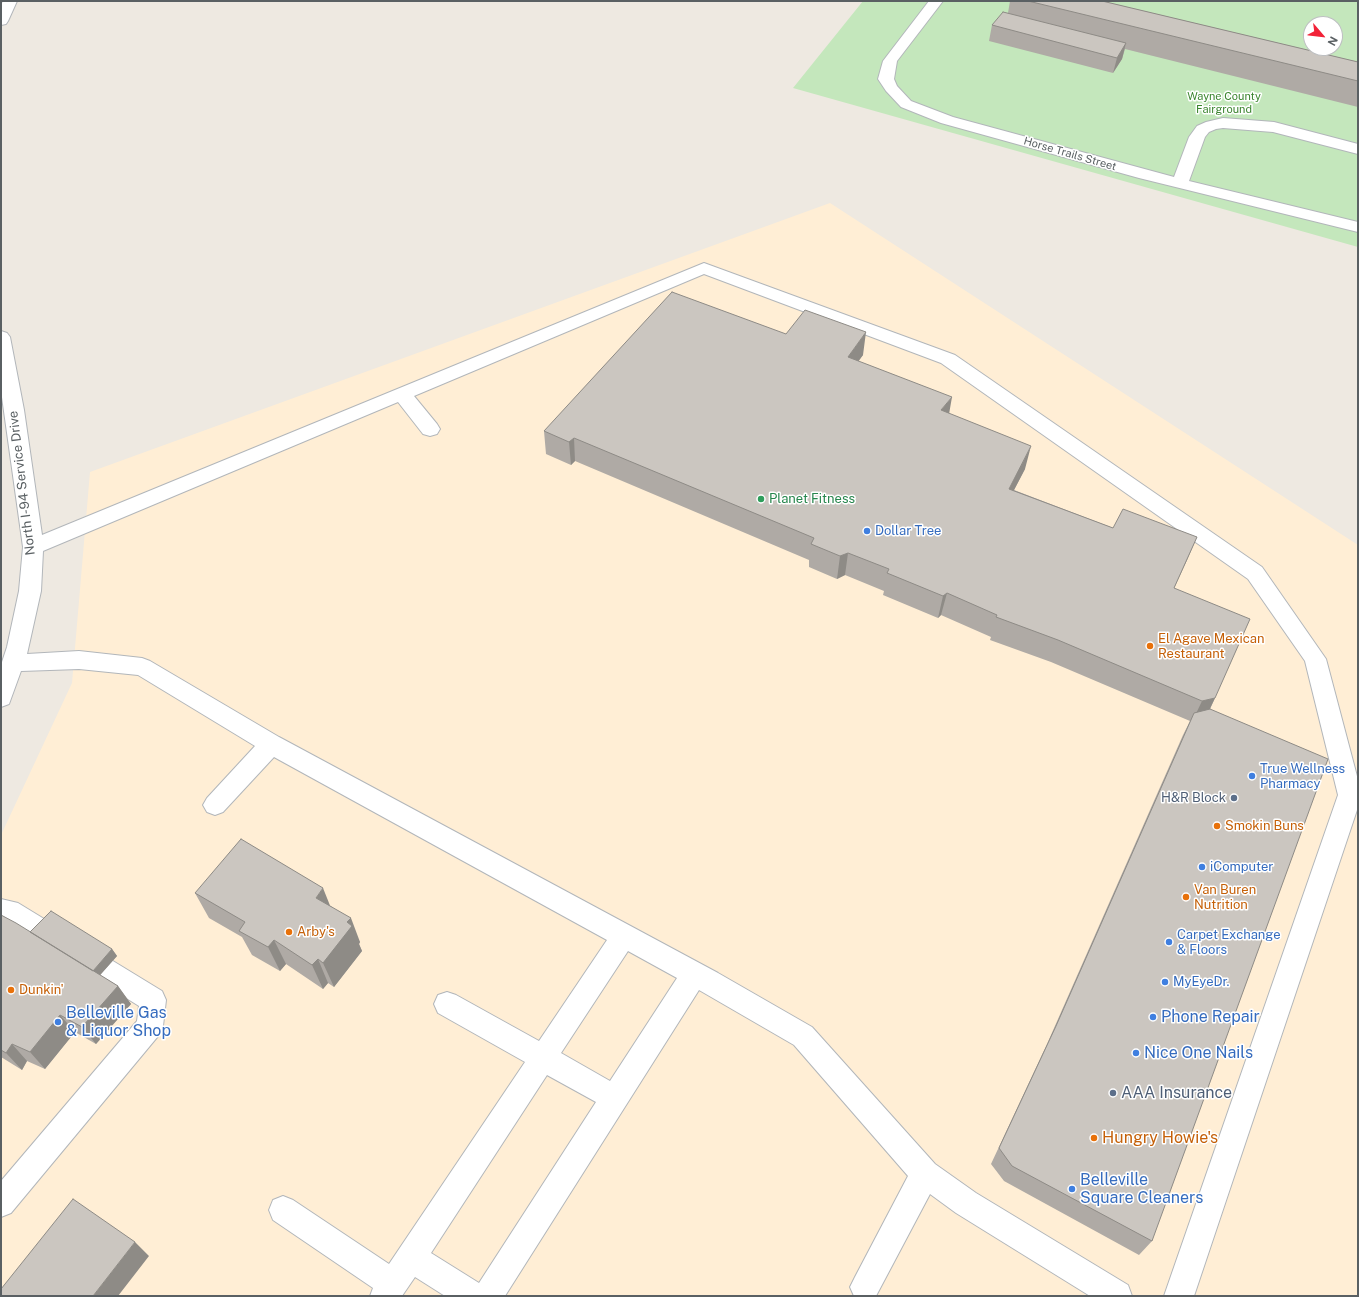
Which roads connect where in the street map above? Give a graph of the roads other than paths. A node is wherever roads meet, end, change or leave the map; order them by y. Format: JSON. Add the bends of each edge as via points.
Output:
{"nodes":[{"id":1,"x":10,"y":1,"type":"edge"},
{"id":2,"x":936,"y":1,"type":"edge"},
{"id":3,"x":1,"y":21,"type":"edge"},
{"id":4,"x":1358,"y":149,"type":"edge"},
{"id":5,"x":1180,"y":183,"type":"junction"},
{"id":6,"x":1358,"y":227,"type":"edge"},
{"id":7,"x":1,"y":337,"type":"edge"},
{"id":8,"x":402,"y":394,"type":"junction"},
{"id":9,"x":430,"y":429,"type":"dead end"},
{"id":10,"x":33,"y":547,"type":"junction"},
{"id":11,"x":13,"y":663,"type":"junction"},
{"id":12,"x":1,"y":698,"type":"edge"},
{"id":13,"x":271,"y":744,"type":"junction"},
{"id":14,"x":215,"y":805,"type":"dead end"},
{"id":15,"x":1,"y":910,"type":"edge"},
{"id":16,"x":624,"y":936,"type":"junction"},
{"id":17,"x":694,"y":974,"type":"junction"},
{"id":18,"x":447,"y":1004,"type":"dead end"},
{"id":19,"x":544,"y":1057,"type":"junction"},
{"id":20,"x":615,"y":1098,"type":"junction"},
{"id":21,"x":925,"y":1174,"type":"junction"},
{"id":22,"x":1,"y":1203,"type":"edge"},
{"id":23,"x":283,"y":1210,"type":"dead end"},
{"id":24,"x":411,"y":1256,"type":"junction"},
{"id":25,"x":865,"y":1287,"type":"dead end"},
{"id":26,"x":389,"y":1290,"type":"edge"},
{"id":27,"x":472,"y":1296,"type":"edge"},
{"id":28,"x":488,"y":1296,"type":"edge"},
{"id":29,"x":1117,"y":1296,"type":"edge"},
{"id":30,"x":1179,"y":1296,"type":"edge"}],
"edges":[{"from":1,"to":3,"type":"street"},
{"from":2,"to":5,"type":"street","name":"Horse Trails Street","via":[[890,61],[886,79],[906,104],[947,120]]},
{"from":4,"to":5,"type":"street","via":[[1258,125],[1212,125],[1203,129],[1198,136]]},
{"from":5,"to":6,"type":"street","name":"Horse Trails Street"},
{"from":7,"to":10,"type":"street","name":"North I-94 Service Drive"},
{"from":8,"to":9,"type":"street"},
{"from":8,"to":10,"type":"street"},
{"from":8,"to":30,"type":"street","via":[[704,268],[948,359],[1256,573],[1315,659],[1350,795]]},
{"from":10,"to":11,"type":"street","name":"North I-94 Service Drive","via":[[30,591]]},
{"from":11,"to":12,"type":"street","name":"North I-94 Service Drive"},
{"from":11,"to":13,"type":"street","via":[[79,660],[142,667]]},
{"from":13,"to":14,"type":"street"},
{"from":13,"to":16,"type":"street"},
{"from":15,"to":22,"type":"street","via":[[9,910],[153,1000],[150,1026]]},
{"from":16,"to":17,"type":"street"},
{"from":16,"to":19,"type":"street"},
{"from":17,"to":20,"type":"street"},
{"from":17,"to":21,"type":"street","via":[[803,1036]]},
{"from":18,"to":19,"type":"street"},
{"from":19,"to":20,"type":"street"},
{"from":19,"to":24,"type":"street"},
{"from":20,"to":28,"type":"street"},
{"from":21,"to":25,"type":"street"},
{"from":21,"to":29,"type":"street","via":[[966,1204]]},
{"from":23,"to":26,"type":"street"},
{"from":24,"to":26,"type":"street"},
{"from":24,"to":27,"type":"street"}]}
